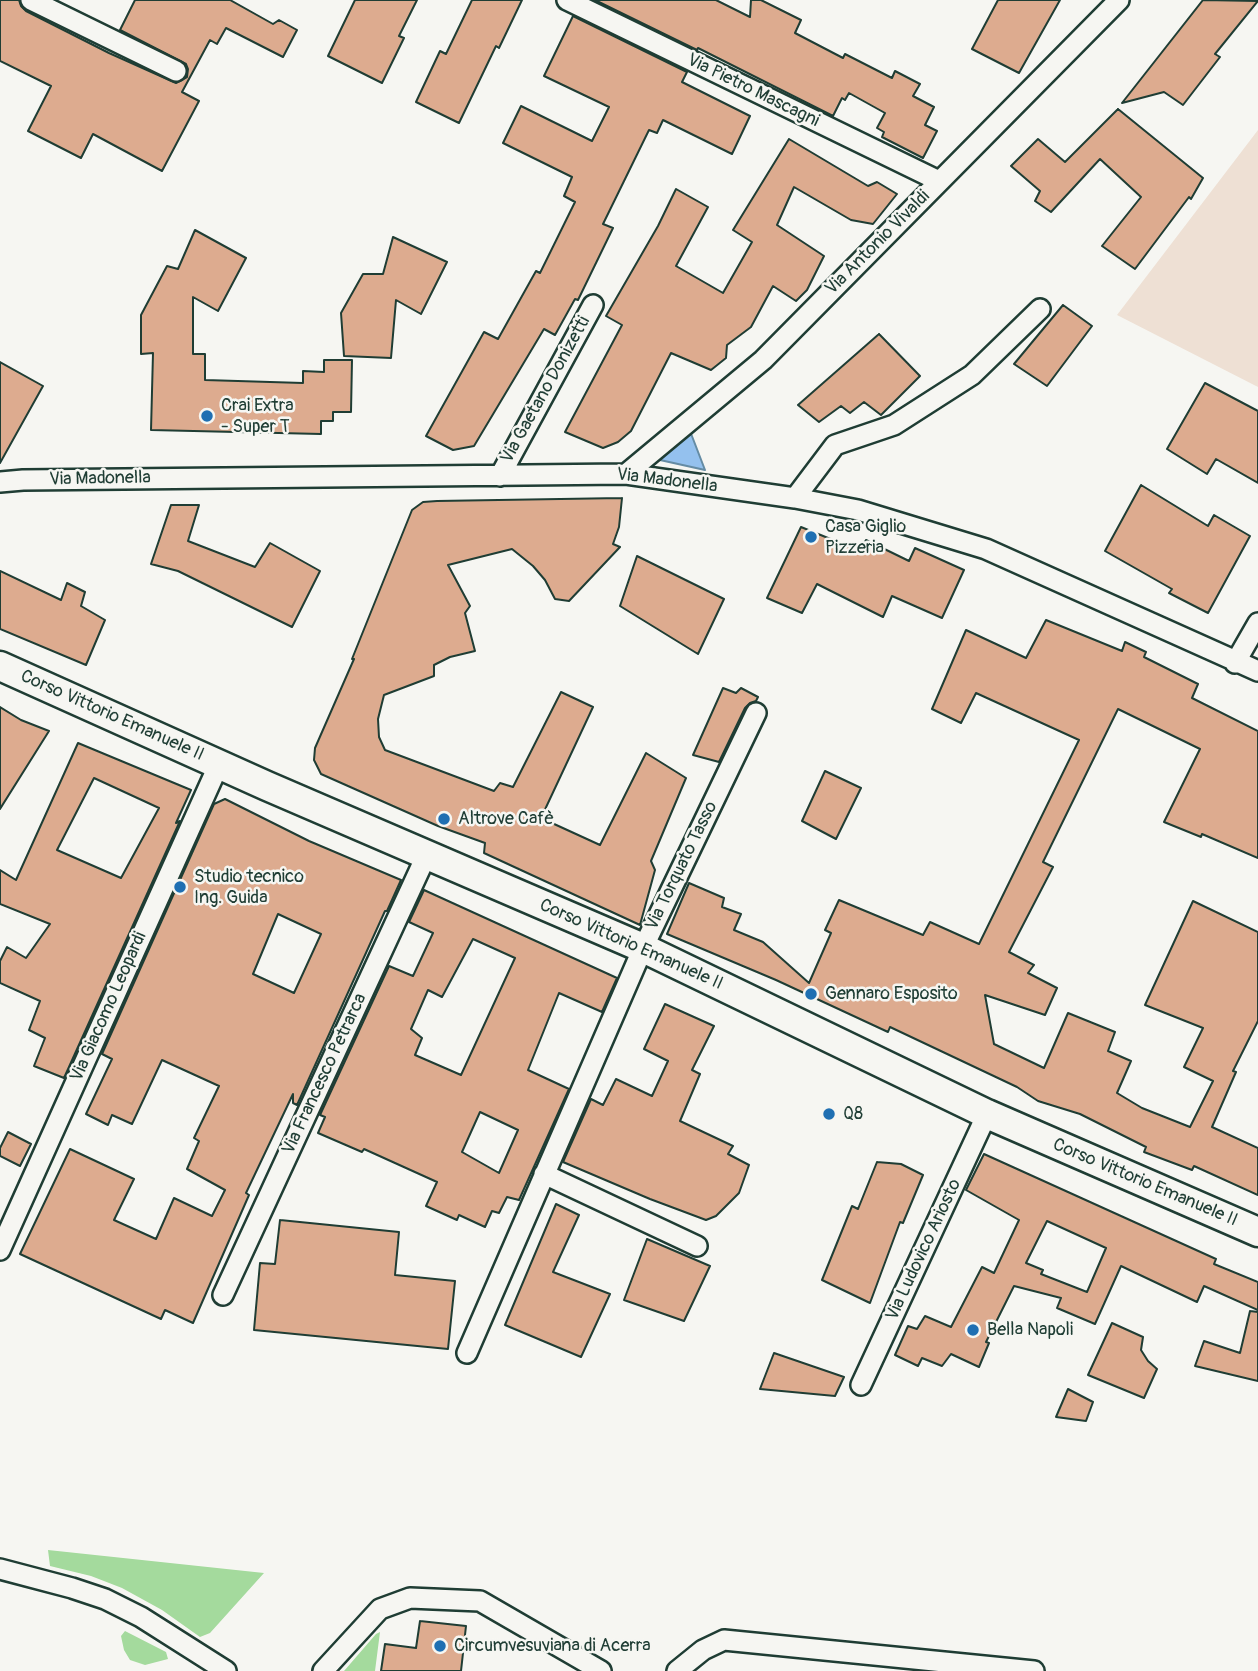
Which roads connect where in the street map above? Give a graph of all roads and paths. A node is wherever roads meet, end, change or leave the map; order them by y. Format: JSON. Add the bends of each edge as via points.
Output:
{"nodes":[{"id":1,"x":31,"y":0,"type":"edge"},
{"id":2,"x":567,"y":0,"type":"edge"},
{"id":3,"x":1119,"y":0,"type":"edge"},
{"id":4,"x":176,"y":71,"type":"dead end"},
{"id":5,"x":939,"y":181,"type":"junction"},
{"id":6,"x":593,"y":305,"type":"dead end"},
{"id":7,"x":1041,"y":309,"type":"dead end"},
{"id":8,"x":626,"y":474,"type":"junction"},
{"id":9,"x":500,"y":476,"type":"junction"},
{"id":10,"x":0,"y":482,"type":"edge"},
{"id":11,"x":795,"y":498,"type":"junction"},
{"id":12,"x":1258,"y":623,"type":"edge"},
{"id":13,"x":1235,"y":663,"type":"junction"},
{"id":14,"x":0,"y":666,"type":"edge"},
{"id":15,"x":1258,"y":671,"type":"edge"},
{"id":16,"x":756,"y":713,"type":"dead end"},
{"id":17,"x":219,"y":764,"type":"junction"},
{"id":18,"x":426,"y":854,"type":"junction"},
{"id":19,"x":643,"y":948,"type":"junction"},
{"id":20,"x":987,"y":1114,"type":"junction"},
{"id":21,"x":544,"y":1174,"type":"junction"},
{"id":22,"x":1258,"y":1232,"type":"edge"},
{"id":23,"x":697,"y":1246,"type":"dead end"},
{"id":24,"x":0,"y":1250,"type":"edge"},
{"id":25,"x":223,"y":1295,"type":"dead end"},
{"id":26,"x":467,"y":1353,"type":"dead end"},
{"id":27,"x":861,"y":1385,"type":"dead end"},
{"id":28,"x":0,"y":1569,"type":"edge"},
{"id":29,"x":226,"y":1671,"type":"edge"},
{"id":30,"x":323,"y":1671,"type":"edge"},
{"id":31,"x":601,"y":1671,"type":"edge"},
{"id":32,"x":677,"y":1671,"type":"edge"},
{"id":33,"x":1034,"y":1671,"type":"edge"}],
"edges":[{"from":1,"to":4,"type":"street"},
{"from":2,"to":5,"type":"street","name":"Via Pietro Mascagni"},
{"from":3,"to":5,"type":"street","name":"Via Antonio Vivaldi"},
{"from":5,"to":8,"type":"street","name":"Via Antonio Vivaldi","via":[[764,360]]},
{"from":6,"to":9,"type":"street","name":"Via Gaetano Donizetti"},
{"from":7,"to":11,"type":"street","via":[[972,375],[894,425],[835,445]]},
{"from":8,"to":9,"type":"street","name":"Via Madonella"},
{"from":8,"to":11,"type":"street","name":"Via Madonella"},
{"from":9,"to":10,"type":"street","name":"Via Madonella"},
{"from":11,"to":13,"type":"street","name":"Via Madonella","via":[[858,510],[986,550]]},
{"from":12,"to":13,"type":"street"},
{"from":13,"to":15,"type":"street","name":"Via Madonella"},
{"from":14,"to":17,"type":"main road","name":"Corso Vittorio Emanuele II"},
{"from":16,"to":19,"type":"street","name":"Via Torquato Tasso"},
{"from":17,"to":18,"type":"main road","name":"Corso Vittorio Emanuele II"},
{"from":17,"to":24,"type":"street","name":"Via Giacomo Leopardi"},
{"from":18,"to":19,"type":"main road","name":"Corso Vittorio Emanuele II"},
{"from":18,"to":25,"type":"street","name":"Via Francesco Petrarca"},
{"from":19,"to":20,"type":"main road","name":"Corso Vittorio Emanuele II"},
{"from":19,"to":21,"type":"street","name":"Via Torquato Tasso"},
{"from":20,"to":22,"type":"main road","name":"Corso Vittorio Emanuele II"},
{"from":20,"to":27,"type":"street","name":"Via Ludovico Ariosto"},
{"from":21,"to":23,"type":"street"},
{"from":21,"to":26,"type":"street","name":"Via Torquato Tasso"},
{"from":28,"to":29,"type":"street","via":[[105,1599]]},
{"from":30,"to":31,"type":"street","via":[[380,1609],[410,1598],[480,1601]]},
{"from":32,"to":33,"type":"street","via":[[724,1640]]}]}
